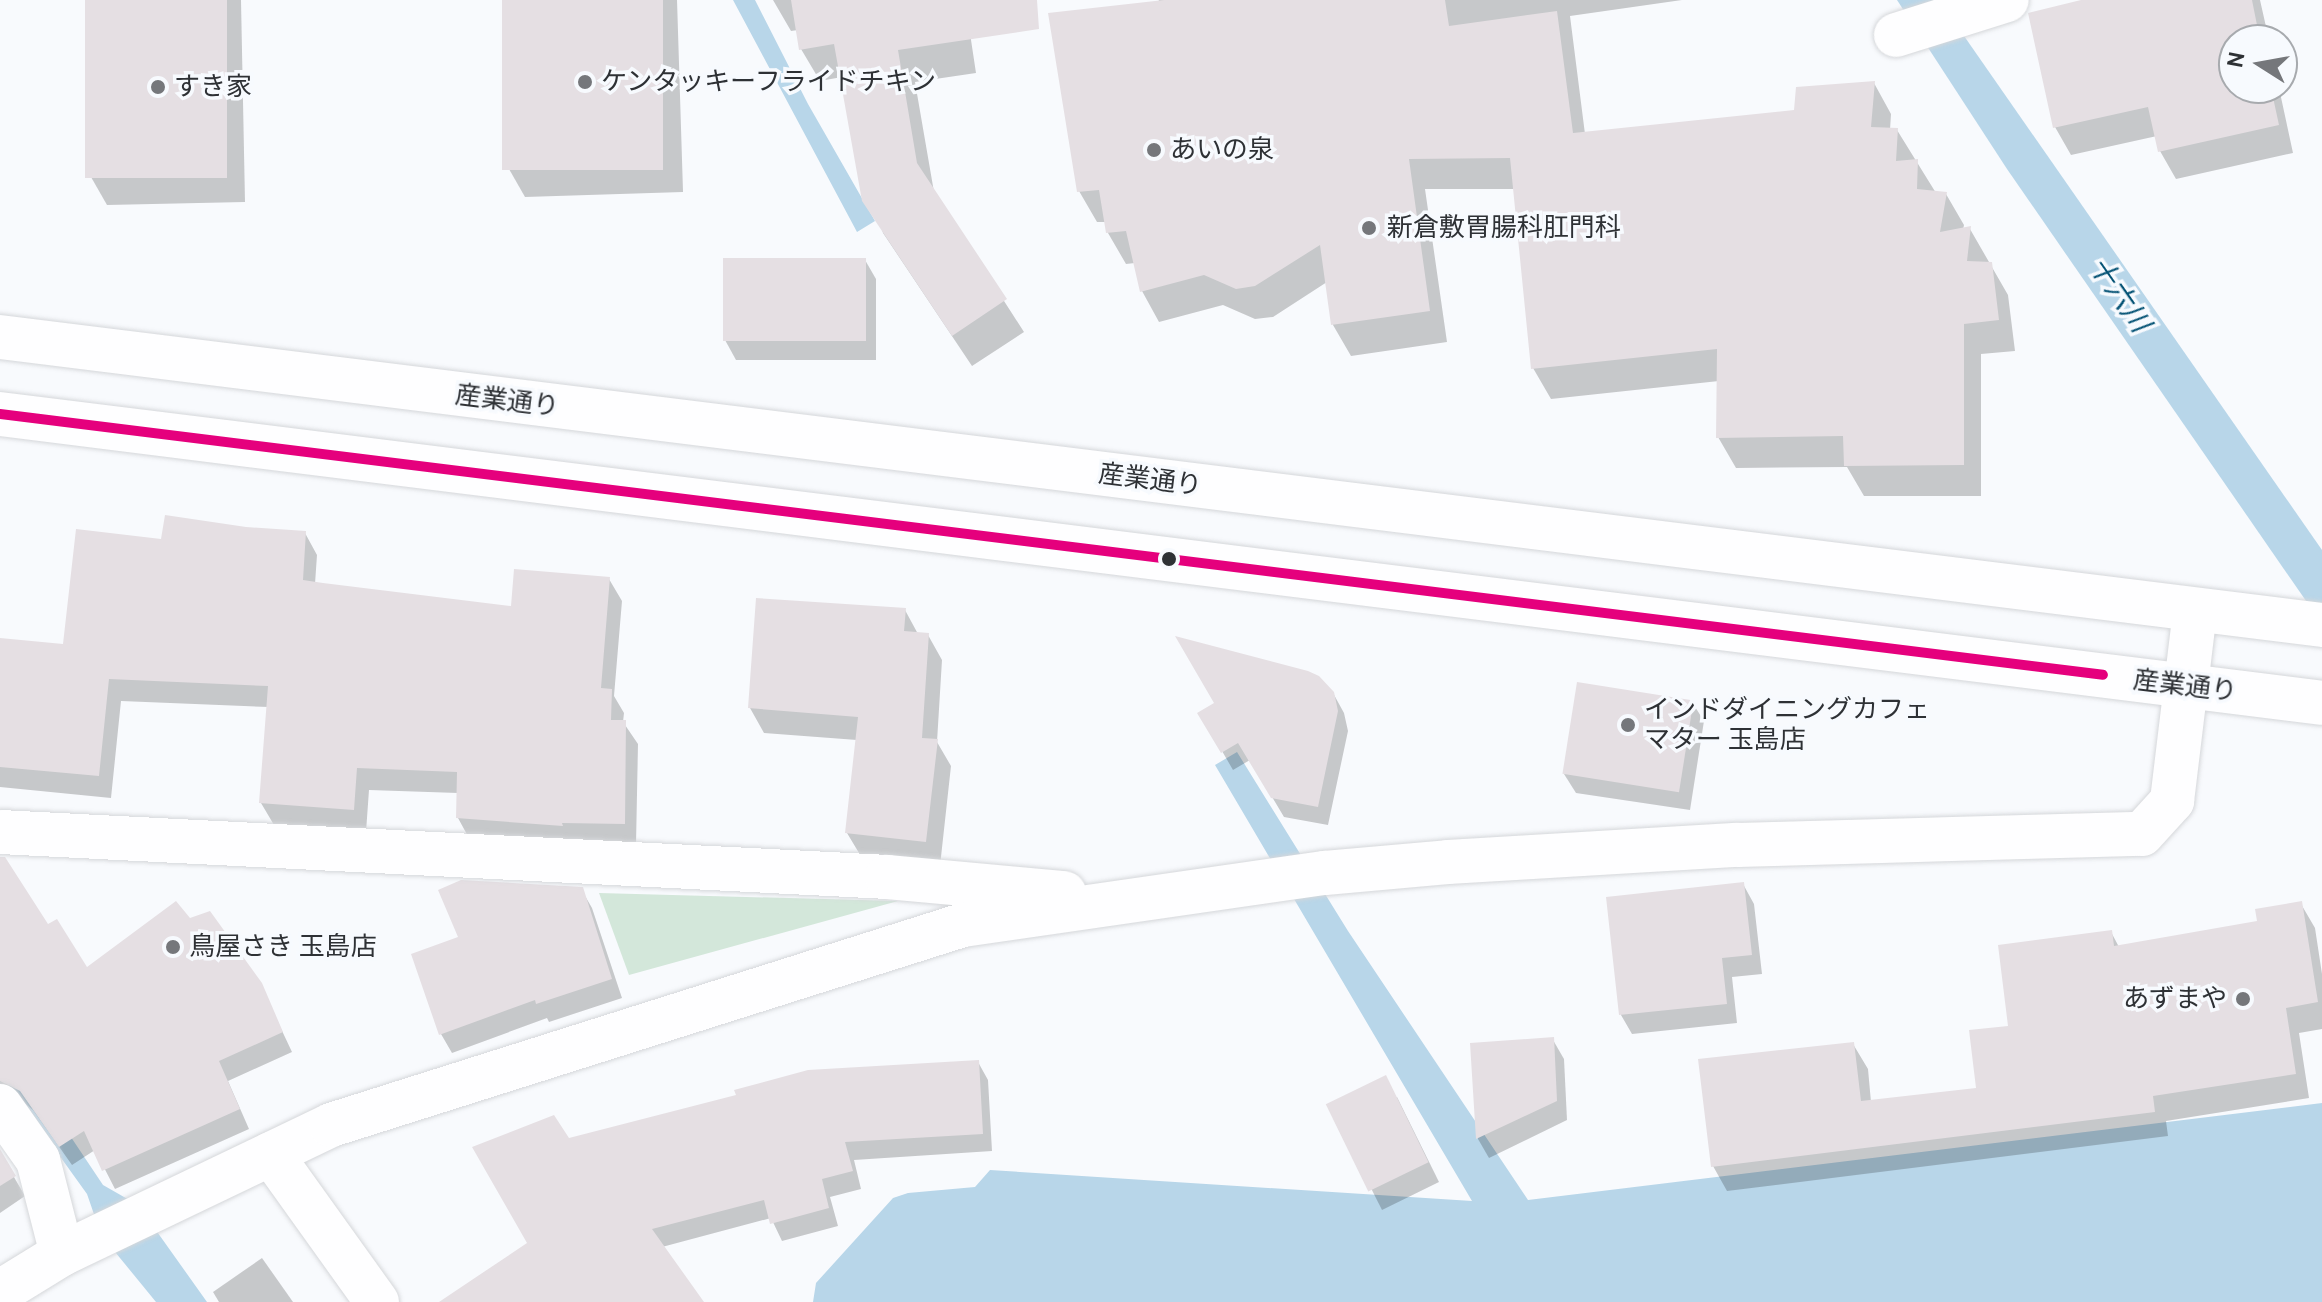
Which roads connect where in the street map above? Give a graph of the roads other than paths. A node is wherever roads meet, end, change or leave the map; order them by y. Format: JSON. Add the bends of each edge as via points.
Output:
{"nodes":[{"id":1,"x":2007,"y":0,"type":"edge"},
{"id":2,"x":1896,"y":35,"type":"dead end"},
{"id":3,"x":0,"y":337,"type":"edge"},
{"id":4,"x":0,"y":414,"type":"edge"},
{"id":5,"x":2195,"y":610,"type":"junction"},
{"id":6,"x":2311,"y":623,"type":"edge"},
{"id":7,"x":2186,"y":686,"type":"junction"},
{"id":8,"x":2322,"y":703,"type":"edge"},
{"id":9,"x":0,"y":832,"type":"edge"},
{"id":10,"x":1132,"y":899,"type":"junction"},
{"id":11,"x":0,"y":1106,"type":"edge"},
{"id":12,"x":271,"y":1154,"type":"junction"},
{"id":13,"x":62,"y":1254,"type":"junction"},
{"id":14,"x":0,"y":1292,"type":"edge"},
{"id":15,"x":377,"y":1302,"type":"edge"}],
"edges":[{"from":1,"to":2,"type":"street"},
{"from":3,"to":5,"type":"street","name":"産業通り"},
{"from":4,"to":7,"type":"street","name":"産業通り"},
{"from":5,"to":6,"type":"street","name":"産業通り"},
{"from":5,"to":7,"type":"street"},
{"from":7,"to":8,"type":"street","name":"産業通り"},
{"from":7,"to":10,"type":"street","via":[[2172,801],[2142,834],[1738,845],[1448,862]]},
{"from":9,"to":10,"type":"street","via":[[887,877]]},
{"from":10,"to":12,"type":"street","via":[[963,925],[331,1125]]},
{"from":11,"to":13,"type":"street","via":[[38,1160]]},
{"from":12,"to":13,"type":"street"},
{"from":12,"to":15,"type":"street"},
{"from":13,"to":14,"type":"street"}]}
